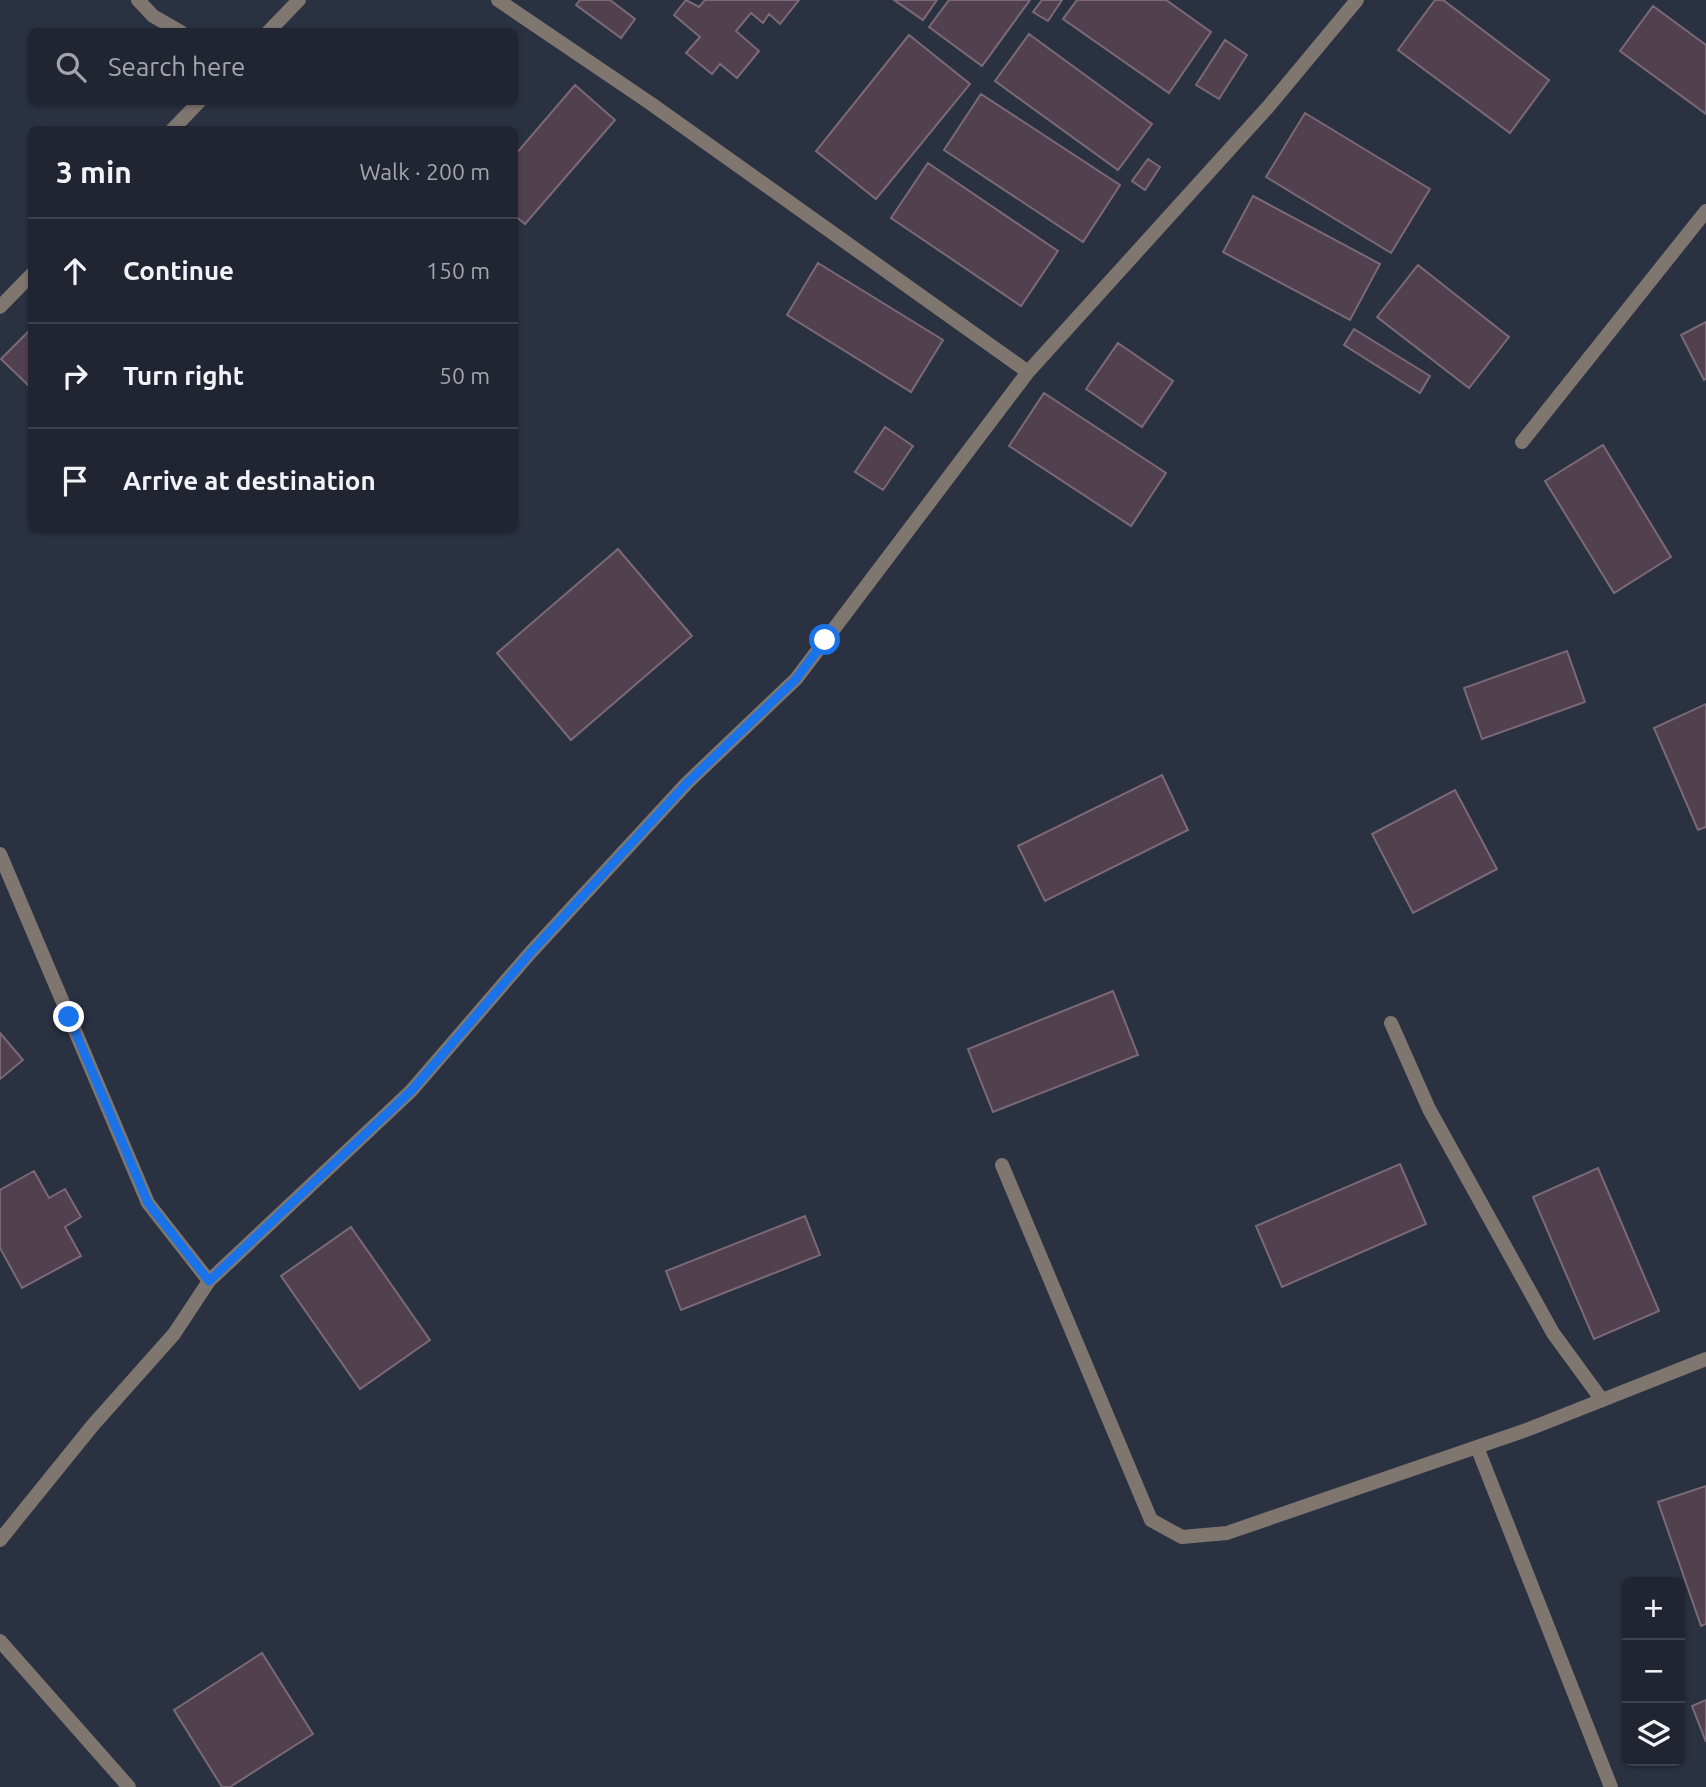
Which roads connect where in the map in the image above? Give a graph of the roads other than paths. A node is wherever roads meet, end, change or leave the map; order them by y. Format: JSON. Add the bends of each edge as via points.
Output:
{"nodes":[{"id":1,"x":138,"y":0,"type":"edge"},
{"id":2,"x":299,"y":0,"type":"edge"},
{"id":3,"x":498,"y":0,"type":"edge"},
{"id":4,"x":1357,"y":0,"type":"edge"},
{"id":5,"x":174,"y":28,"type":"edge"},
{"id":6,"x":272,"y":28,"type":"edge"},
{"id":7,"x":196,"y":105,"type":"edge"},
{"id":8,"x":176,"y":126,"type":"edge"},
{"id":9,"x":1706,"y":211,"type":"edge"},
{"id":10,"x":28,"y":278,"type":"edge"},
{"id":11,"x":0,"y":307,"type":"edge"},
{"id":12,"x":1028,"y":372,"type":"junction"},
{"id":13,"x":1522,"y":442,"type":"dead end"},
{"id":14,"x":0,"y":854,"type":"edge"},
{"id":15,"x":1391,"y":1023,"type":"dead end"},
{"id":16,"x":1002,"y":1165,"type":"dead end"},
{"id":17,"x":209,"y":1281,"type":"junction"},
{"id":18,"x":1706,"y":1359,"type":"edge"},
{"id":19,"x":1602,"y":1400,"type":"junction"},
{"id":20,"x":1477,"y":1447,"type":"junction"},
{"id":21,"x":0,"y":1540,"type":"edge"},
{"id":22,"x":0,"y":1641,"type":"edge"},
{"id":23,"x":129,"y":1787,"type":"edge"},
{"id":24,"x":1611,"y":1787,"type":"edge"}],
"edges":[{"from":1,"to":5,"type":"street"},
{"from":2,"to":6,"type":"street"},
{"from":3,"to":12,"type":"street"},
{"from":4,"to":12,"type":"street","via":[[1268,107]]},
{"from":7,"to":8,"type":"street"},
{"from":9,"to":13,"type":"street"},
{"from":10,"to":11,"type":"street"},
{"from":12,"to":17,"type":"street","via":[[796,679],[687,783],[411,1091]]},
{"from":14,"to":17,"type":"street","via":[[148,1203]]},
{"from":15,"to":19,"type":"street","via":[[1429,1109],[1553,1333]]},
{"from":16,"to":20,"type":"street","via":[[1151,1520],[1182,1537],[1227,1534]]},
{"from":17,"to":21,"type":"street","via":[[174,1334],[93,1424]]},
{"from":18,"to":19,"type":"street"},
{"from":19,"to":20,"type":"street"},
{"from":20,"to":24,"type":"street"},
{"from":22,"to":23,"type":"street"}]}
